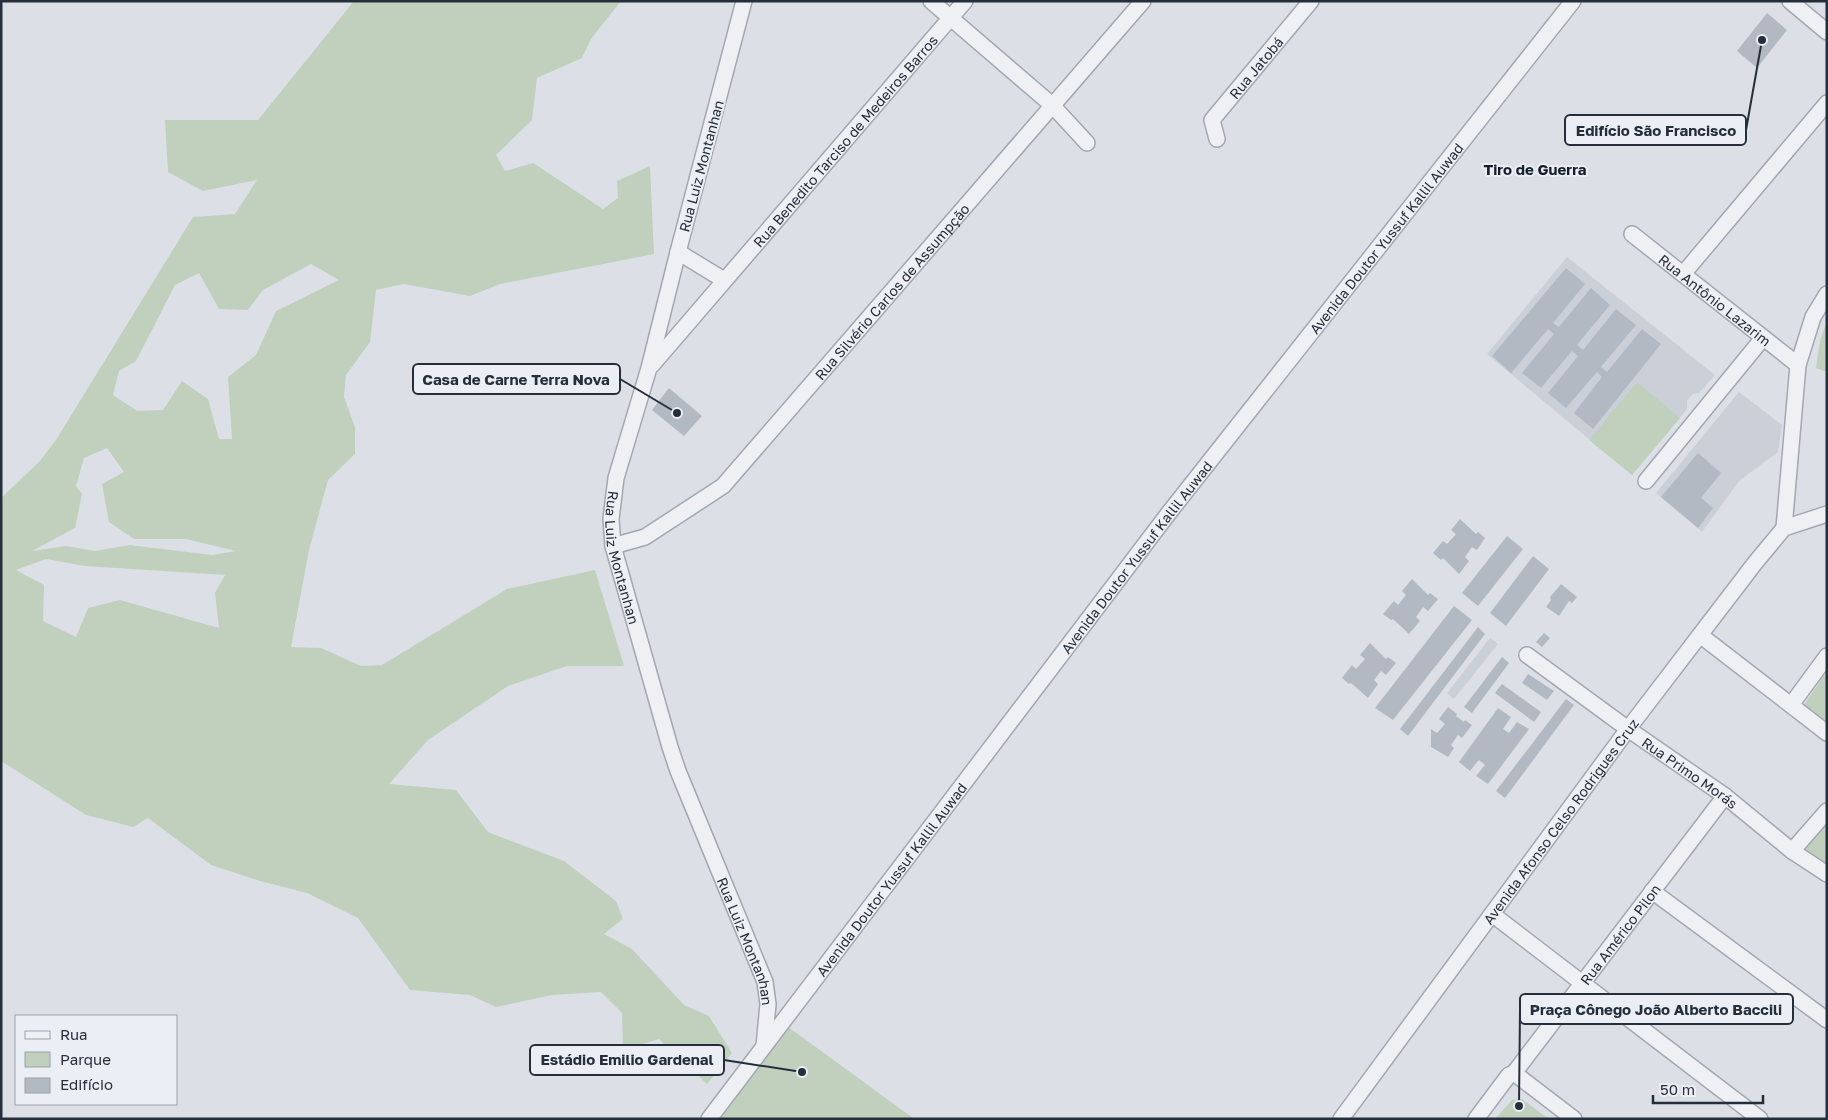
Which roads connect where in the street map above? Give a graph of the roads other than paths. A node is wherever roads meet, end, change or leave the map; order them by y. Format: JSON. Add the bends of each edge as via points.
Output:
{"nodes":[{"id":1,"x":930,"y":1,"type":"edge"},
{"id":2,"x":965,"y":1,"type":"edge"},
{"id":3,"x":1143,"y":1,"type":"edge"},
{"id":4,"x":1311,"y":1,"type":"edge"},
{"id":5,"x":1573,"y":1,"type":"edge"},
{"id":6,"x":1790,"y":1,"type":"edge"},
{"id":7,"x":745,"y":2,"type":"edge"},
{"id":8,"x":951,"y":18,"type":"junction"},
{"id":9,"x":1827,"y":32,"type":"edge"},
{"id":10,"x":1827,"y":103,"type":"edge"},
{"id":11,"x":1052,"y":105,"type":"junction"},
{"id":12,"x":1217,"y":139,"type":"dead end"},
{"id":13,"x":1087,"y":144,"type":"dead end"},
{"id":14,"x":1632,"y":234,"type":"dead end"},
{"id":15,"x":678,"y":252,"type":"junction"},
{"id":16,"x":1683,"y":274,"type":"junction"},
{"id":17,"x":724,"y":280,"type":"junction"},
{"id":18,"x":1827,"y":294,"type":"edge"},
{"id":19,"x":1763,"y":338,"type":"junction"},
{"id":20,"x":1798,"y":366,"type":"junction"},
{"id":21,"x":650,"y":368,"type":"junction"},
{"id":22,"x":1646,"y":481,"type":"dead end"},
{"id":23,"x":1827,"y":514,"type":"edge"},
{"id":24,"x":1784,"y":528,"type":"junction"},
{"id":25,"x":613,"y":546,"type":"junction"},
{"id":26,"x":1700,"y":636,"type":"junction"},
{"id":27,"x":1527,"y":655,"type":"dead end"},
{"id":28,"x":1827,"y":656,"type":"edge"},
{"id":29,"x":1791,"y":705,"type":"junction"},
{"id":30,"x":1628,"y":729,"type":"junction"},
{"id":31,"x":1827,"y":733,"type":"edge"},
{"id":32,"x":1725,"y":796,"type":"junction"},
{"id":33,"x":1827,"y":811,"type":"edge"},
{"id":34,"x":1792,"y":851,"type":"junction"},
{"id":35,"x":1827,"y":874,"type":"edge"},
{"id":36,"x":1652,"y":891,"type":"junction"},
{"id":37,"x":1492,"y":914,"type":"junction"},
{"id":38,"x":1582,"y":983,"type":"junction"},
{"id":39,"x":1827,"y":1020,"type":"edge"},
{"id":40,"x":764,"y":1047,"type":"junction"},
{"id":41,"x":1514,"y":1073,"type":"junction"},
{"id":42,"x":709,"y":1119,"type":"edge"},
{"id":43,"x":1341,"y":1119,"type":"edge"},
{"id":44,"x":1476,"y":1119,"type":"edge"},
{"id":45,"x":1574,"y":1119,"type":"edge"},
{"id":46,"x":1760,"y":1119,"type":"edge"}],
"edges":[{"from":1,"to":8,"type":"street"},
{"from":2,"to":8,"type":"street","name":"Rua Benedito Tarciso de Medeiros Barros"},
{"from":3,"to":11,"type":"street","name":"Rua Silvério Carlos de Assumpção"},
{"from":4,"to":12,"type":"street","name":"Rua Jatobá","via":[[1212,120]]},
{"from":5,"to":40,"type":"street","name":"Avenida Doutor Yussuf Kallil Auwad","via":[[1168,514]]},
{"from":6,"to":9,"type":"street"},
{"from":7,"to":15,"type":"street","name":"Rua Luiz Montanhan"},
{"from":8,"to":11,"type":"street"},
{"from":8,"to":17,"type":"street","name":"Rua Benedito Tarciso de Medeiros Barros"},
{"from":10,"to":16,"type":"street"},
{"from":11,"to":13,"type":"street"},
{"from":11,"to":25,"type":"street","name":"Rua Silvério Carlos de Assumpção","via":[[723,486],[645,538]]},
{"from":14,"to":16,"type":"street","name":"Rua Antônio Lazarim"},
{"from":15,"to":17,"type":"street"},
{"from":15,"to":21,"type":"street","name":"Rua Luiz Montanhan"},
{"from":16,"to":19,"type":"street","name":"Rua Antônio Lazarim"},
{"from":17,"to":21,"type":"street","name":"Rua Benedito Tarciso de Medeiros Barros"},
{"from":18,"to":20,"type":"street","via":[[1813,317]]},
{"from":19,"to":20,"type":"street","name":"Rua Antônio Lazarim"},
{"from":19,"to":22,"type":"street"},
{"from":20,"to":24,"type":"street"},
{"from":21,"to":25,"type":"street","name":"Rua Luiz Montanhan","via":[[616,478],[611,519]]},
{"from":23,"to":24,"type":"street"},
{"from":24,"to":26,"type":"street","name":"Avenida Afonso Celso Rodrigues Cruz"},
{"from":25,"to":40,"type":"street","name":"Rua Luiz Montanhan","via":[[678,771],[765,982],[768,1004]]},
{"from":26,"to":29,"type":"street"},
{"from":26,"to":30,"type":"street","name":"Avenida Afonso Celso Rodrigues Cruz"},
{"from":27,"to":30,"type":"street","name":"Rua Primo Morás"},
{"from":28,"to":29,"type":"street"},
{"from":29,"to":31,"type":"street"},
{"from":30,"to":32,"type":"street","name":"Rua Primo Morás"},
{"from":30,"to":37,"type":"street","name":"Avenida Afonso Celso Rodrigues Cruz"},
{"from":32,"to":34,"type":"street","name":"Rua Primo Morás"},
{"from":32,"to":36,"type":"street","name":"Rua Américo Pilon"},
{"from":33,"to":34,"type":"street"},
{"from":34,"to":35,"type":"street","name":"Rua Primo Morás"},
{"from":36,"to":38,"type":"street","name":"Rua Américo Pilon"},
{"from":36,"to":39,"type":"street"},
{"from":37,"to":38,"type":"street"},
{"from":37,"to":43,"type":"street","name":"Avenida Afonso Celso Rodrigues Cruz"},
{"from":38,"to":41,"type":"street","name":"Rua Américo Pilon"},
{"from":38,"to":46,"type":"street"},
{"from":40,"to":42,"type":"street","name":"Avenida Doutor Yussuf Kallil Auwad"},
{"from":41,"to":44,"type":"street","name":"Rua Américo Pilon","via":[[1509,1075]]},
{"from":41,"to":45,"type":"street"}]}
